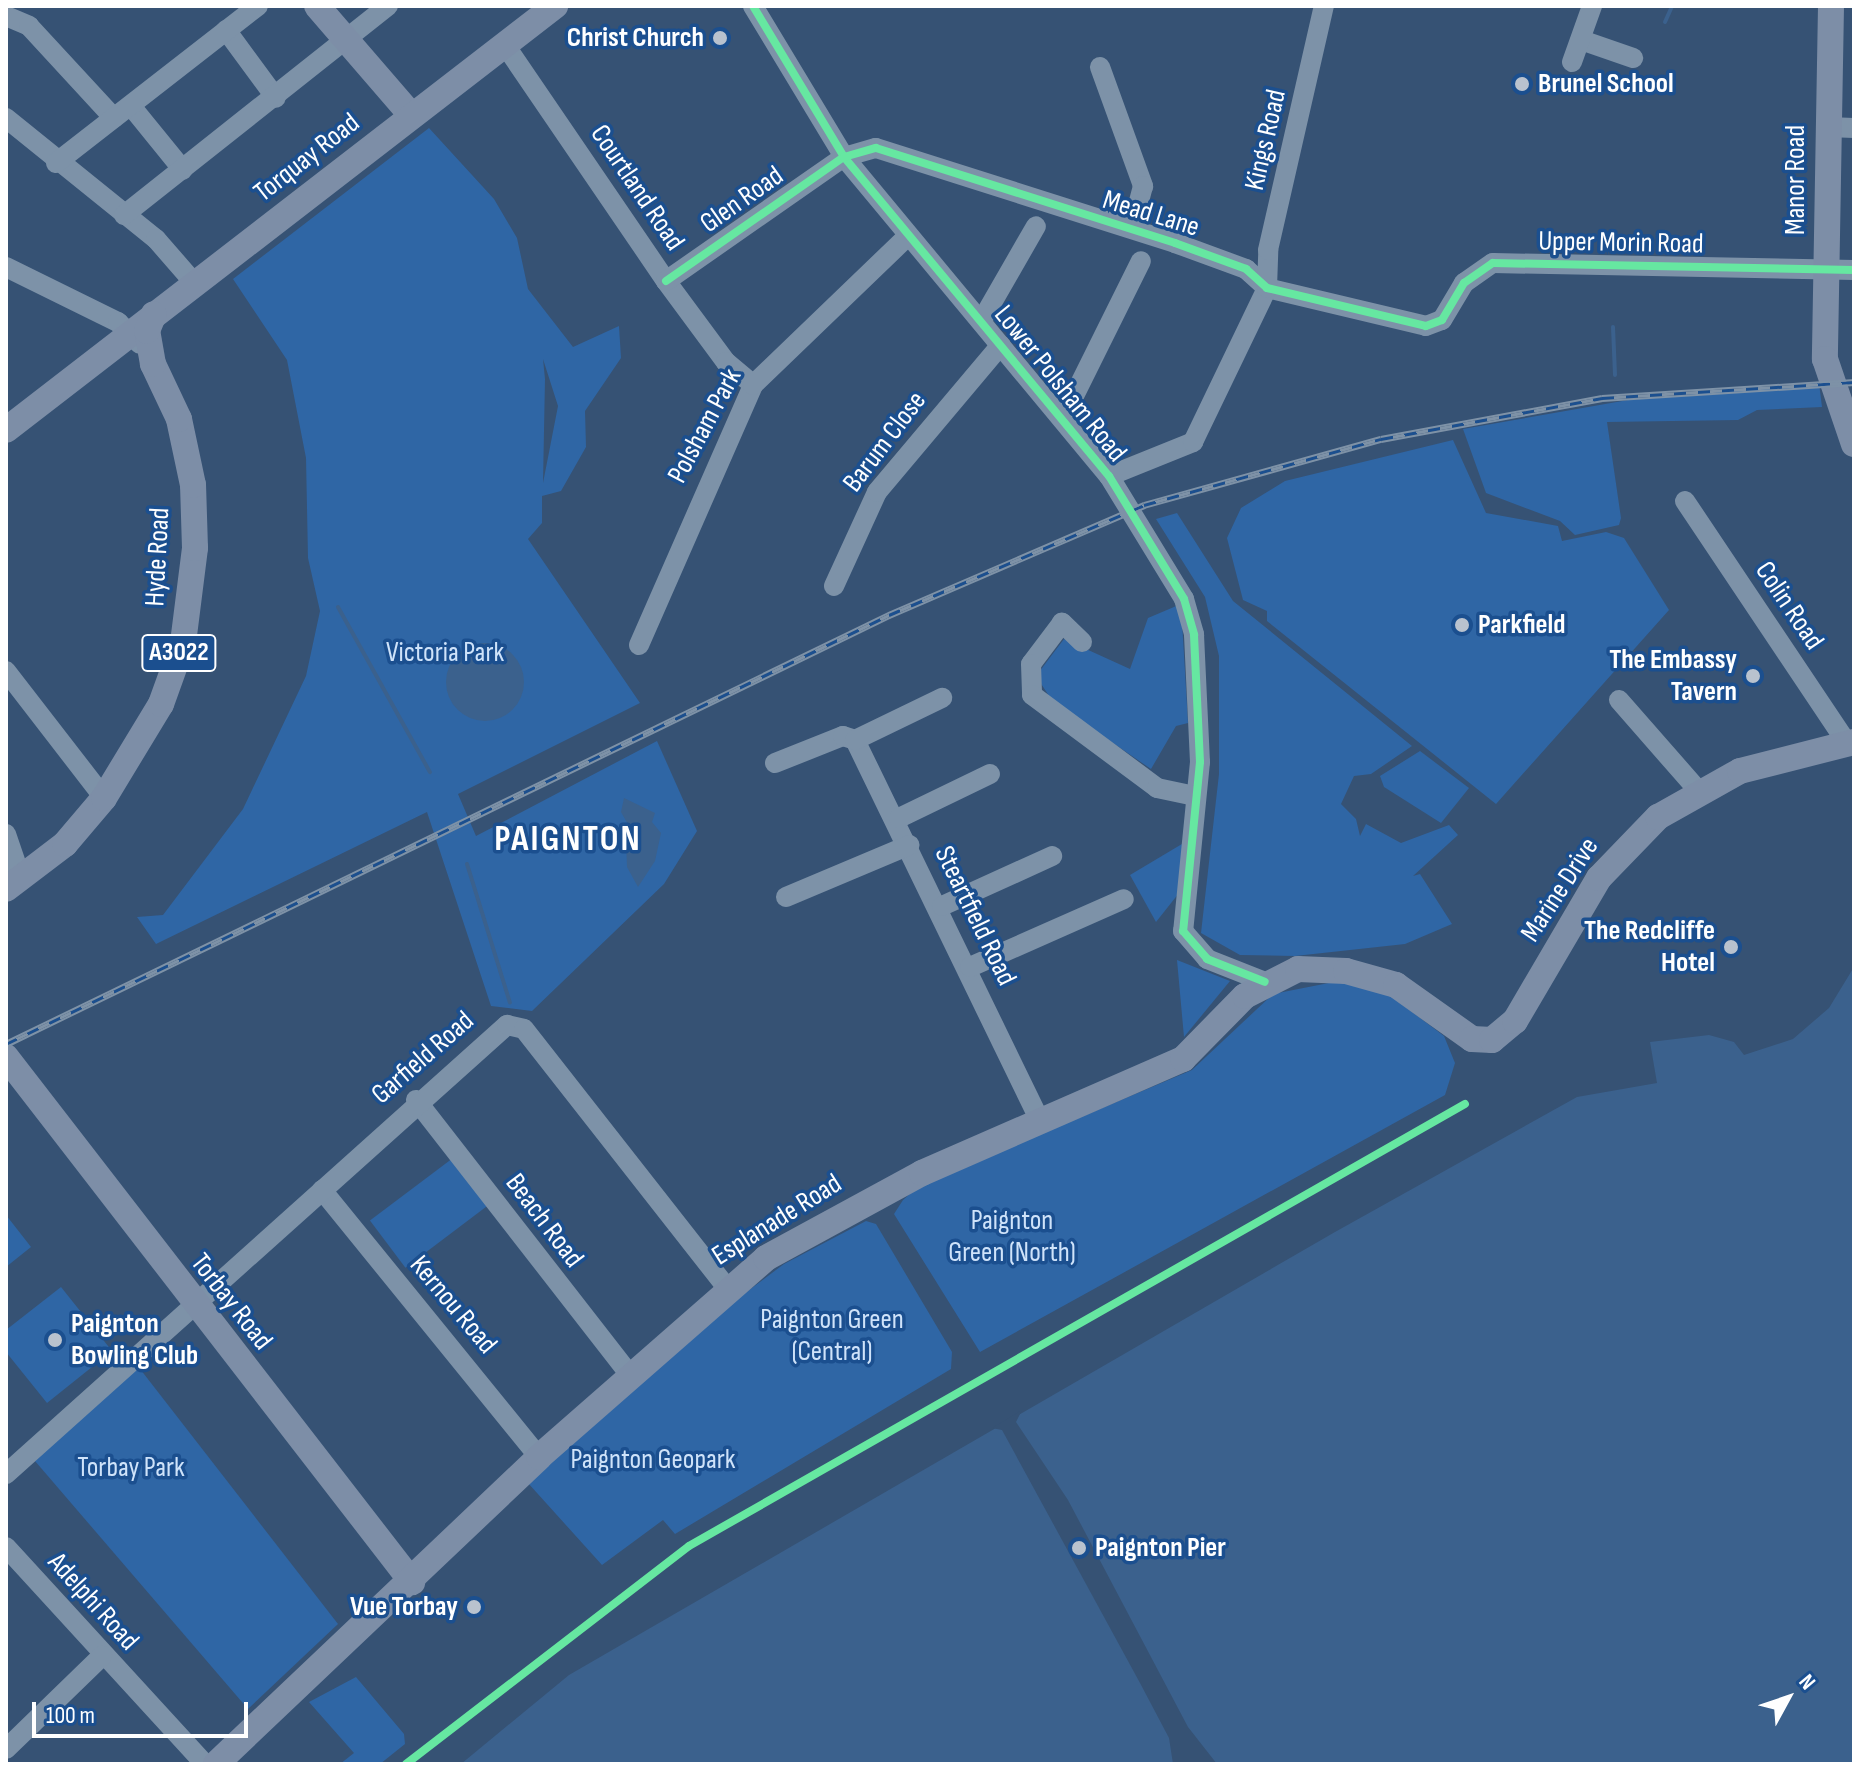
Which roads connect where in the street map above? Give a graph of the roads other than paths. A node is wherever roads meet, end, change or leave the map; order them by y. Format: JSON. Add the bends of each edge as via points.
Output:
{"nodes":[{"id":1,"x":258,"y":6,"type":"edge"},
{"id":2,"x":317,"y":6,"type":"edge"},
{"id":3,"x":388,"y":6,"type":"edge"},
{"id":4,"x":555,"y":6,"type":"edge"},
{"id":5,"x":753,"y":6,"type":"edge"},
{"id":6,"x":1324,"y":6,"type":"edge"},
{"id":7,"x":1592,"y":6,"type":"edge"},
{"id":8,"x":1831,"y":6,"type":"edge"},
{"id":9,"x":6,"y":16,"type":"edge"},
{"id":10,"x":226,"y":30,"type":"junction"},
{"id":11,"x":1584,"y":41,"type":"junction"},
{"id":12,"x":344,"y":44,"type":"junction"},
{"id":13,"x":509,"y":50,"type":"junction"},
{"id":14,"x":1633,"y":58,"type":"dead end"},
{"id":15,"x":1572,"y":62,"type":"dead end"},
{"id":16,"x":1100,"y":67,"type":"dead end"},
{"id":17,"x":276,"y":98,"type":"junction"},
{"id":18,"x":131,"y":106,"type":"junction"},
{"id":19,"x":412,"y":116,"type":"junction"},
{"id":20,"x":6,"y":118,"type":"edge"},
{"id":21,"x":114,"y":118,"type":"junction"},
{"id":22,"x":1841,"y":127,"type":"edge"},
{"id":23,"x":844,"y":157,"type":"junction"},
{"id":24,"x":56,"y":163,"type":"junction"},
{"id":25,"x":183,"y":170,"type":"junction"},
{"id":26,"x":124,"y":215,"type":"junction"},
{"id":27,"x":1036,"y":226,"type":"dead end"},
{"id":28,"x":1132,"y":228,"type":"junction"},
{"id":29,"x":908,"y":236,"type":"junction"},
{"id":30,"x":1141,"y":261,"type":"dead end"},
{"id":31,"x":6,"y":267,"type":"edge"},
{"id":32,"x":1827,"y":268,"type":"junction"},
{"id":33,"x":1854,"y":270,"type":"edge"},
{"id":34,"x":666,"y":281,"type":"junction"},
{"id":35,"x":196,"y":285,"type":"junction"},
{"id":36,"x":1267,"y":288,"type":"junction"},
{"id":37,"x":154,"y":314,"type":"junction"},
{"id":38,"x":982,"y":320,"type":"junction"},
{"id":39,"x":1442,"y":320,"type":"joint"},
{"id":40,"x":130,"y":330,"type":"junction"},
{"id":41,"x":1001,"y":345,"type":"junction"},
{"id":42,"x":99,"y":361,"type":"junction"},
{"id":43,"x":153,"y":364,"type":"junction"},
{"id":44,"x":753,"y":385,"type":"junction"},
{"id":45,"x":1847,"y":416,"type":"edge"},
{"id":46,"x":1063,"y":418,"type":"junction"},
{"id":47,"x":6,"y":430,"type":"edge"},
{"id":48,"x":1854,"y":444,"type":"edge"},
{"id":49,"x":1112,"y":483,"type":"junction"},
{"id":50,"x":1685,"y":501,"type":"dead end"},
{"id":51,"x":834,"y":586,"type":"dead end"},
{"id":52,"x":1082,"y":642,"type":"dead end"},
{"id":53,"x":639,"y":645,"type":"dead end"},
{"id":54,"x":6,"y":671,"type":"edge"},
{"id":55,"x":942,"y":698,"type":"dead end"},
{"id":56,"x":1619,"y":700,"type":"dead end"},
{"id":57,"x":855,"y":740,"type":"junction"},
{"id":58,"x":1850,"y":742,"type":"edge"},
{"id":59,"x":775,"y":763,"type":"dead end"},
{"id":60,"x":990,"y":774,"type":"dead end"},
{"id":61,"x":1697,"y":789,"type":"junction"},
{"id":62,"x":1196,"y":796,"type":"junction"},
{"id":63,"x":104,"y":798,"type":"junction"},
{"id":64,"x":899,"y":818,"type":"junction"},
{"id":65,"x":6,"y":834,"type":"edge"},
{"id":66,"x":910,"y":845,"type":"junction"},
{"id":67,"x":1052,"y":856,"type":"dead end"},
{"id":68,"x":14,"y":884,"type":"edge"},
{"id":69,"x":786,"y":897,"type":"dead end"},
{"id":70,"x":1124,"y":899,"type":"dead end"},
{"id":71,"x":942,"y":906,"type":"junction"},
{"id":72,"x":970,"y":967,"type":"junction"},
{"id":73,"x":1265,"y":982,"type":"junction"},
{"id":74,"x":1472,"y":1039,"type":"joint"},
{"id":75,"x":6,"y":1057,"type":"edge"},
{"id":76,"x":416,"y":1100,"type":"junction"},
{"id":77,"x":1039,"y":1119,"type":"junction"},
{"id":78,"x":322,"y":1190,"type":"junction"},
{"id":79,"x":726,"y":1287,"type":"junction"},
{"id":80,"x":192,"y":1304,"type":"junction"},
{"id":81,"x":629,"y":1374,"type":"junction"},
{"id":82,"x":539,"y":1457,"type":"junction"},
{"id":83,"x":6,"y":1474,"type":"edge"},
{"id":84,"x":6,"y":1547,"type":"edge"},
{"id":85,"x":412,"y":1582,"type":"junction"},
{"id":86,"x":102,"y":1656,"type":"junction"},
{"id":87,"x":6,"y":1749,"type":"edge"},
{"id":88,"x":205,"y":1764,"type":"edge"},
{"id":89,"x":216,"y":1764,"type":"edge"}],
"edges":[{"from":1,"to":10,"type":"street"},
{"from":2,"to":12,"type":"main road"},
{"from":3,"to":12,"type":"street"},
{"from":4,"to":13,"type":"main road","name":"Torquay Road"},
{"from":5,"to":23,"type":"street","name":"Lower Polsham Road"},
{"from":6,"to":36,"type":"street","name":"Kings Road","via":[[1268,250]]},
{"from":7,"to":11,"type":"street"},
{"from":8,"to":22,"type":"main road","name":"Manor Road"},
{"from":9,"to":21,"type":"street","via":[[29,26]]},
{"from":10,"to":17,"type":"street"},
{"from":10,"to":18,"type":"street"},
{"from":11,"to":14,"type":"street"},
{"from":11,"to":15,"type":"street"},
{"from":12,"to":17,"type":"street"},
{"from":12,"to":19,"type":"main road"},
{"from":13,"to":19,"type":"main road","name":"Torquay Road"},
{"from":13,"to":34,"type":"street","name":"Courtland Road"},
{"from":16,"to":28,"type":"street","via":[[1143,186]]},
{"from":17,"to":25,"type":"street"},
{"from":18,"to":21,"type":"street"},
{"from":18,"to":25,"type":"street"},
{"from":19,"to":35,"type":"main road","name":"Torquay Road"},
{"from":20,"to":24,"type":"street"},
{"from":21,"to":24,"type":"street"},
{"from":22,"to":32,"type":"main road","name":"Manor Road"},
{"from":23,"to":28,"type":"street","name":"Mead Lane","via":[[876,148]]},
{"from":23,"to":29,"type":"street","name":"Lower Polsham Road"},
{"from":23,"to":34,"type":"street","name":"Glen Road"},
{"from":24,"to":26,"type":"street"},
{"from":25,"to":26,"type":"street"},
{"from":26,"to":35,"type":"street","via":[[186,267]]},
{"from":27,"to":38,"type":"street"},
{"from":28,"to":36,"type":"street","name":"Mead Lane","via":[[1246,269]]},
{"from":29,"to":38,"type":"street","name":"Lower Polsham Road"},
{"from":29,"to":44,"type":"street","name":"Polsham Park"},
{"from":30,"to":46,"type":"street"},
{"from":31,"to":40,"type":"street"},
{"from":32,"to":33,"type":"street","name":"Upper Morin Road"},
{"from":32,"to":39,"type":"street","name":"Upper Morin Road","via":[[1493,263],[1464,283]]},
{"from":32,"to":45,"type":"main road","name":"Manor Road","via":[[1825,359]]},
{"from":34,"to":44,"type":"street","name":"Courtland Road","via":[[726,362]]},
{"from":35,"to":37,"type":"main road","name":"Torquay Road"},
{"from":36,"to":39,"type":"street","name":"Mead Lane","via":[[1411,323]]},
{"from":36,"to":49,"type":"street","via":[[1193,442]]},
{"from":37,"to":40,"type":"main road","name":"Torquay Road"},
{"from":37,"to":43,"type":"main road","name":"Hyde Road","number":"A3022","via":[[147,331]]},
{"from":38,"to":41,"type":"street","name":"Lower Polsham Road"},
{"from":40,"to":42,"type":"main road","name":"Torquay Road"},
{"from":40,"to":43,"type":"street","name":"Hyde Road"},
{"from":41,"to":46,"type":"street","name":"Lower Polsham Road"},
{"from":41,"to":51,"type":"street","name":"Barum Close","via":[[877,492]]},
{"from":42,"to":43,"type":"main road","via":[[124,353]]},
{"from":42,"to":47,"type":"main road","name":"Torquay Road"},
{"from":43,"to":63,"type":"main road","name":"Hyde Road","number":"A3022","via":[[186,441],[192,578],[183,643],[161,704]]},
{"from":44,"to":53,"type":"street","name":"Polsham Park"},
{"from":45,"to":48,"type":"main road","name":"Manor Road"},
{"from":46,"to":49,"type":"street","name":"Lower Polsham Road"},
{"from":49,"to":62,"type":"street","name":"Lower Polsham Road","via":[[1184,599],[1194,635]]},
{"from":50,"to":58,"type":"street","name":"Colin Road"},
{"from":52,"to":62,"type":"street","via":[[1058,617],[1031,664],[1032,695],[1157,788]]},
{"from":54,"to":63,"type":"street"},
{"from":55,"to":57,"type":"street"},
{"from":56,"to":61,"type":"street"},
{"from":57,"to":59,"type":"street","via":[[843,736]]},
{"from":57,"to":64,"type":"street","name":"Steartfield Road"},
{"from":58,"to":61,"type":"main road","name":"Marine Drive"},
{"from":60,"to":64,"type":"street"},
{"from":61,"to":74,"type":"main road","name":"Marine Drive","via":[[1658,817],[1599,878],[1508,1030]]},
{"from":62,"to":73,"type":"street","name":"Lower Polsham Road","via":[[1183,931],[1207,959]]},
{"from":63,"to":68,"type":"main road","name":"Hyde Road","number":"A3022","via":[[65,844]]},
{"from":64,"to":66,"type":"street","name":"Steartfield Road"},
{"from":65,"to":68,"type":"street"},
{"from":66,"to":69,"type":"street"},
{"from":66,"to":71,"type":"street","name":"Steartfield Road"},
{"from":67,"to":71,"type":"street"},
{"from":70,"to":72,"type":"street"},
{"from":71,"to":72,"type":"street","name":"Steartfield Road"},
{"from":72,"to":77,"type":"street","name":"Steartfield Road"},
{"from":73,"to":74,"type":"main road","name":"Esplanade Road","via":[[1312,968],[1376,978],[1418,997]]},
{"from":73,"to":77,"type":"main road","name":"Esplanade Road","via":[[1183,1059]]},
{"from":75,"to":80,"type":"main road","name":"Torbay Road"},
{"from":76,"to":78,"type":"street","name":"Garfield Road"},
{"from":76,"to":79,"type":"street","name":"Garfield Road","via":[[492,1033],[507,1025],[524,1029]]},
{"from":76,"to":81,"type":"street","name":"Beach Road"},
{"from":77,"to":79,"type":"main road","name":"Esplanade Road","via":[[873,1198]]},
{"from":78,"to":80,"type":"street","name":"Garfield Road"},
{"from":78,"to":82,"type":"street","name":"Kernou Road"},
{"from":79,"to":81,"type":"main road","name":"Esplanade Road"},
{"from":80,"to":83,"type":"street","name":"Garfield Road"},
{"from":80,"to":85,"type":"main road","name":"Torbay Road"},
{"from":81,"to":82,"type":"main road","name":"Esplanade Road"},
{"from":82,"to":85,"type":"main road","name":"Esplanade Road"},
{"from":84,"to":86,"type":"street","name":"Adelphi Road"},
{"from":85,"to":89,"type":"main road","name":"Esplanade Road"},
{"from":86,"to":87,"type":"street"},
{"from":86,"to":88,"type":"street","name":"Adelphi Road"}]}
